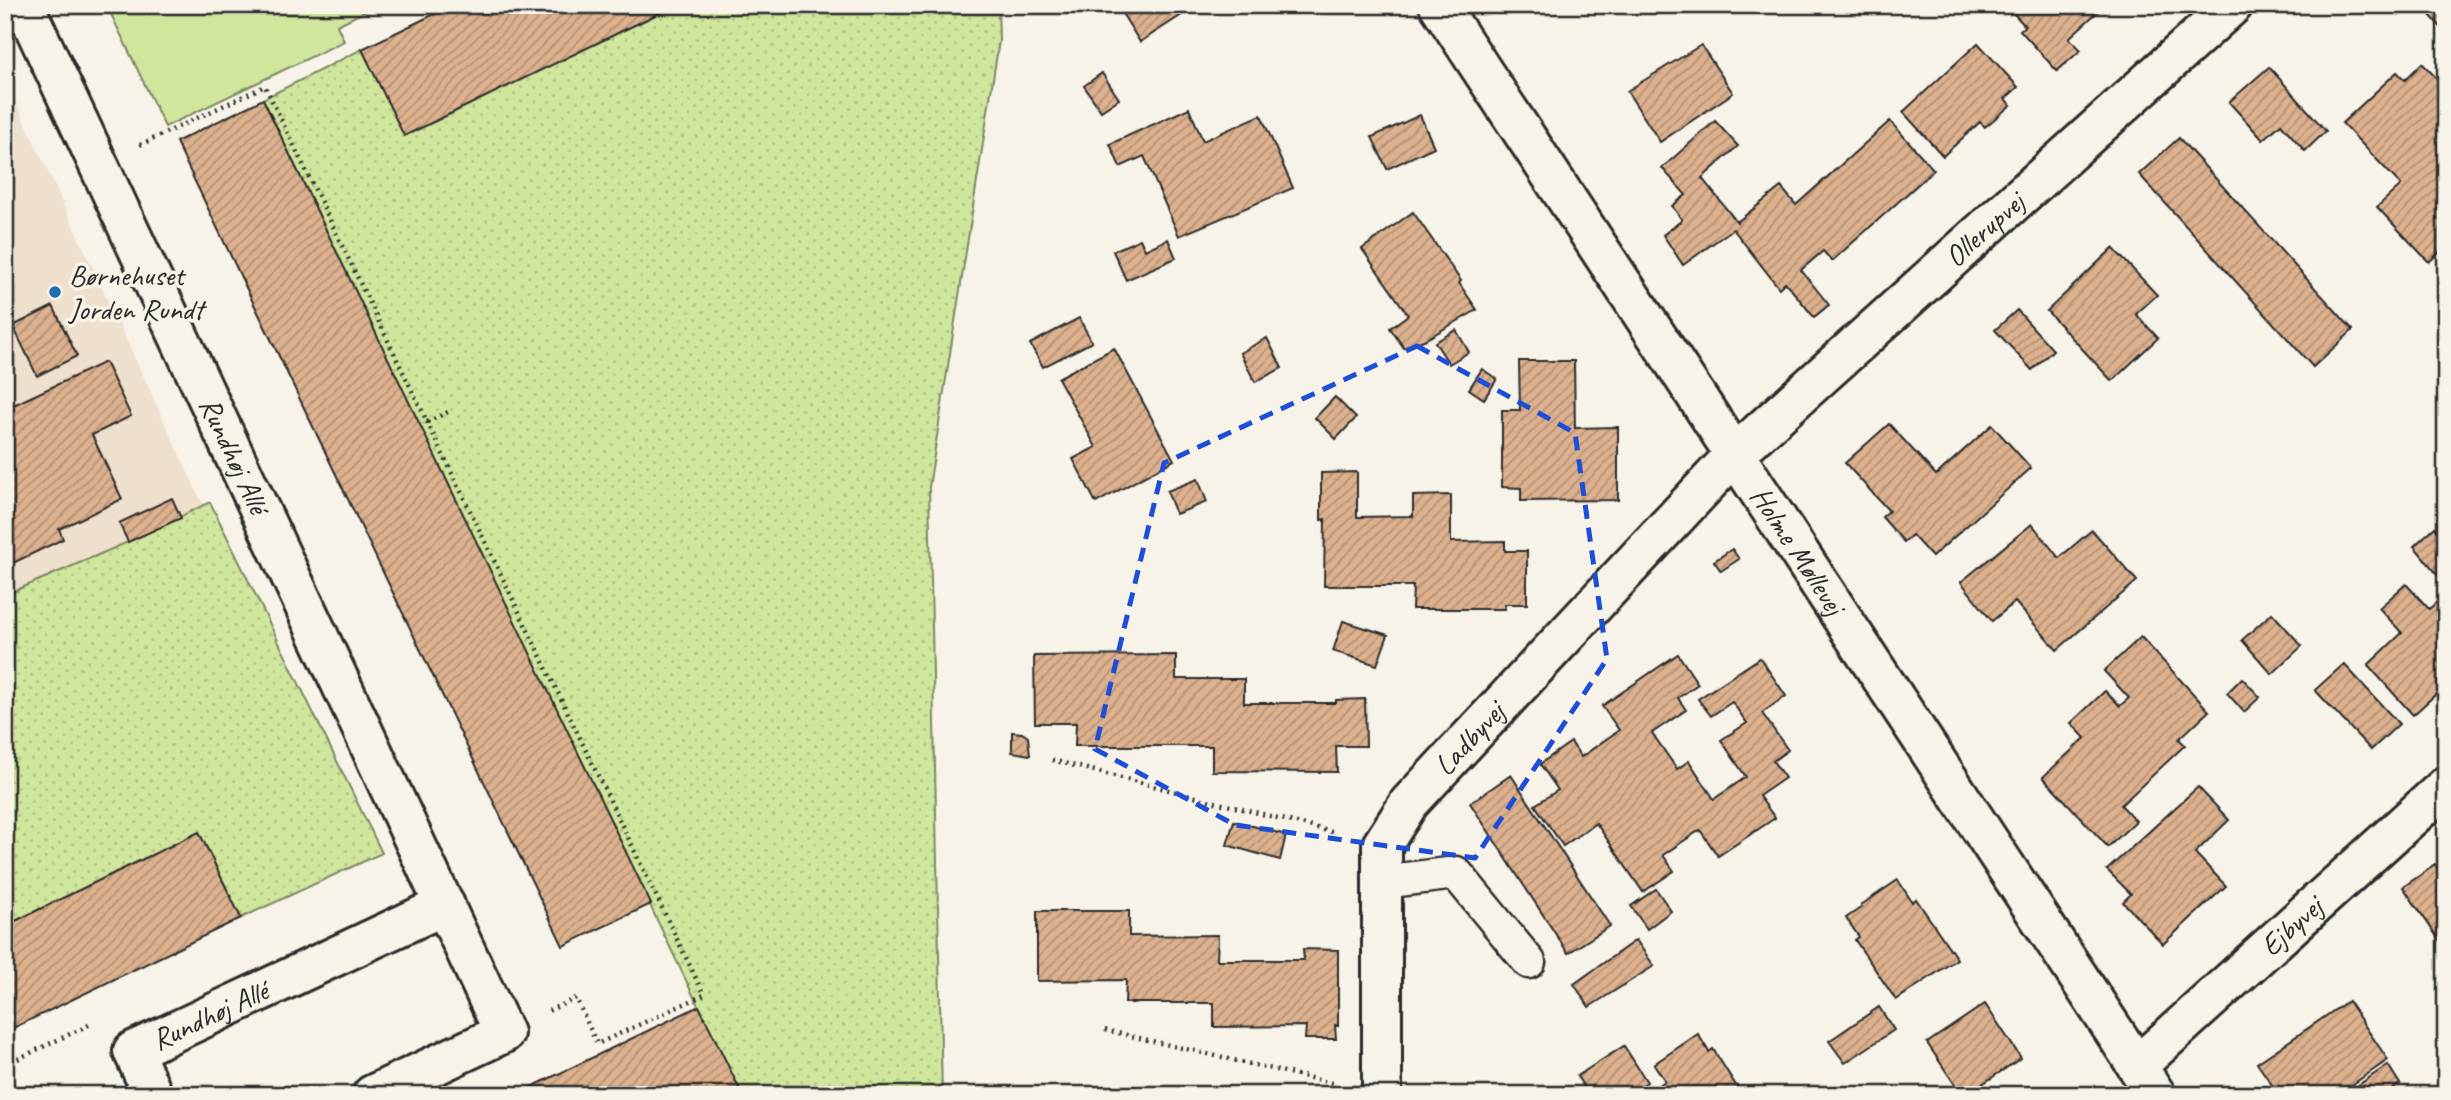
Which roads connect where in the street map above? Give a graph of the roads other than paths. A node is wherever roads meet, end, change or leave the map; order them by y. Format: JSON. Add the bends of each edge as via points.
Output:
{"nodes":[{"id":1,"x":24,"y":5,"type":"edge"},
{"id":2,"x":1438,"y":5,"type":"edge"},
{"id":3,"x":2233,"y":5,"type":"edge"},
{"id":4,"x":1735,"y":454,"type":"junction"},
{"id":5,"x":2446,"y":786,"type":"edge"},
{"id":6,"x":1382,"y":863,"type":"junction"},
{"id":7,"x":445,"y":905,"type":"junction"},
{"id":8,"x":1530,"y":962,"type":"dead end"},
{"id":9,"x":2146,"y":1080,"type":"edge"},
{"id":10,"x":153,"y":1095,"type":"edge"},
{"id":11,"x":372,"y":1095,"type":"edge"},
{"id":12,"x":1382,"y":1095,"type":"edge"}],
"edges":[{"from":1,"to":7,"type":"street","name":"Rundhøj Allé"},
{"from":2,"to":4,"type":"street","name":"Holme Møllevej"},
{"from":3,"to":4,"type":"street","name":"Ollerupvej"},
{"from":4,"to":6,"type":"street","name":"Ladbyvej","via":[[1409,803]]},
{"from":4,"to":9,"type":"street","name":"Holme Møllevej"},
{"from":5,"to":9,"type":"street","name":"Ejbyvej"},
{"from":6,"to":8,"type":"lane","via":[[1456,873]]},
{"from":6,"to":12,"type":"street"},
{"from":7,"to":10,"type":"street","name":"Rundhøj Allé","via":[[133,1051]]},
{"from":7,"to":11,"type":"street","name":"Rundhøj Allé","via":[[504,1032]]}]}
